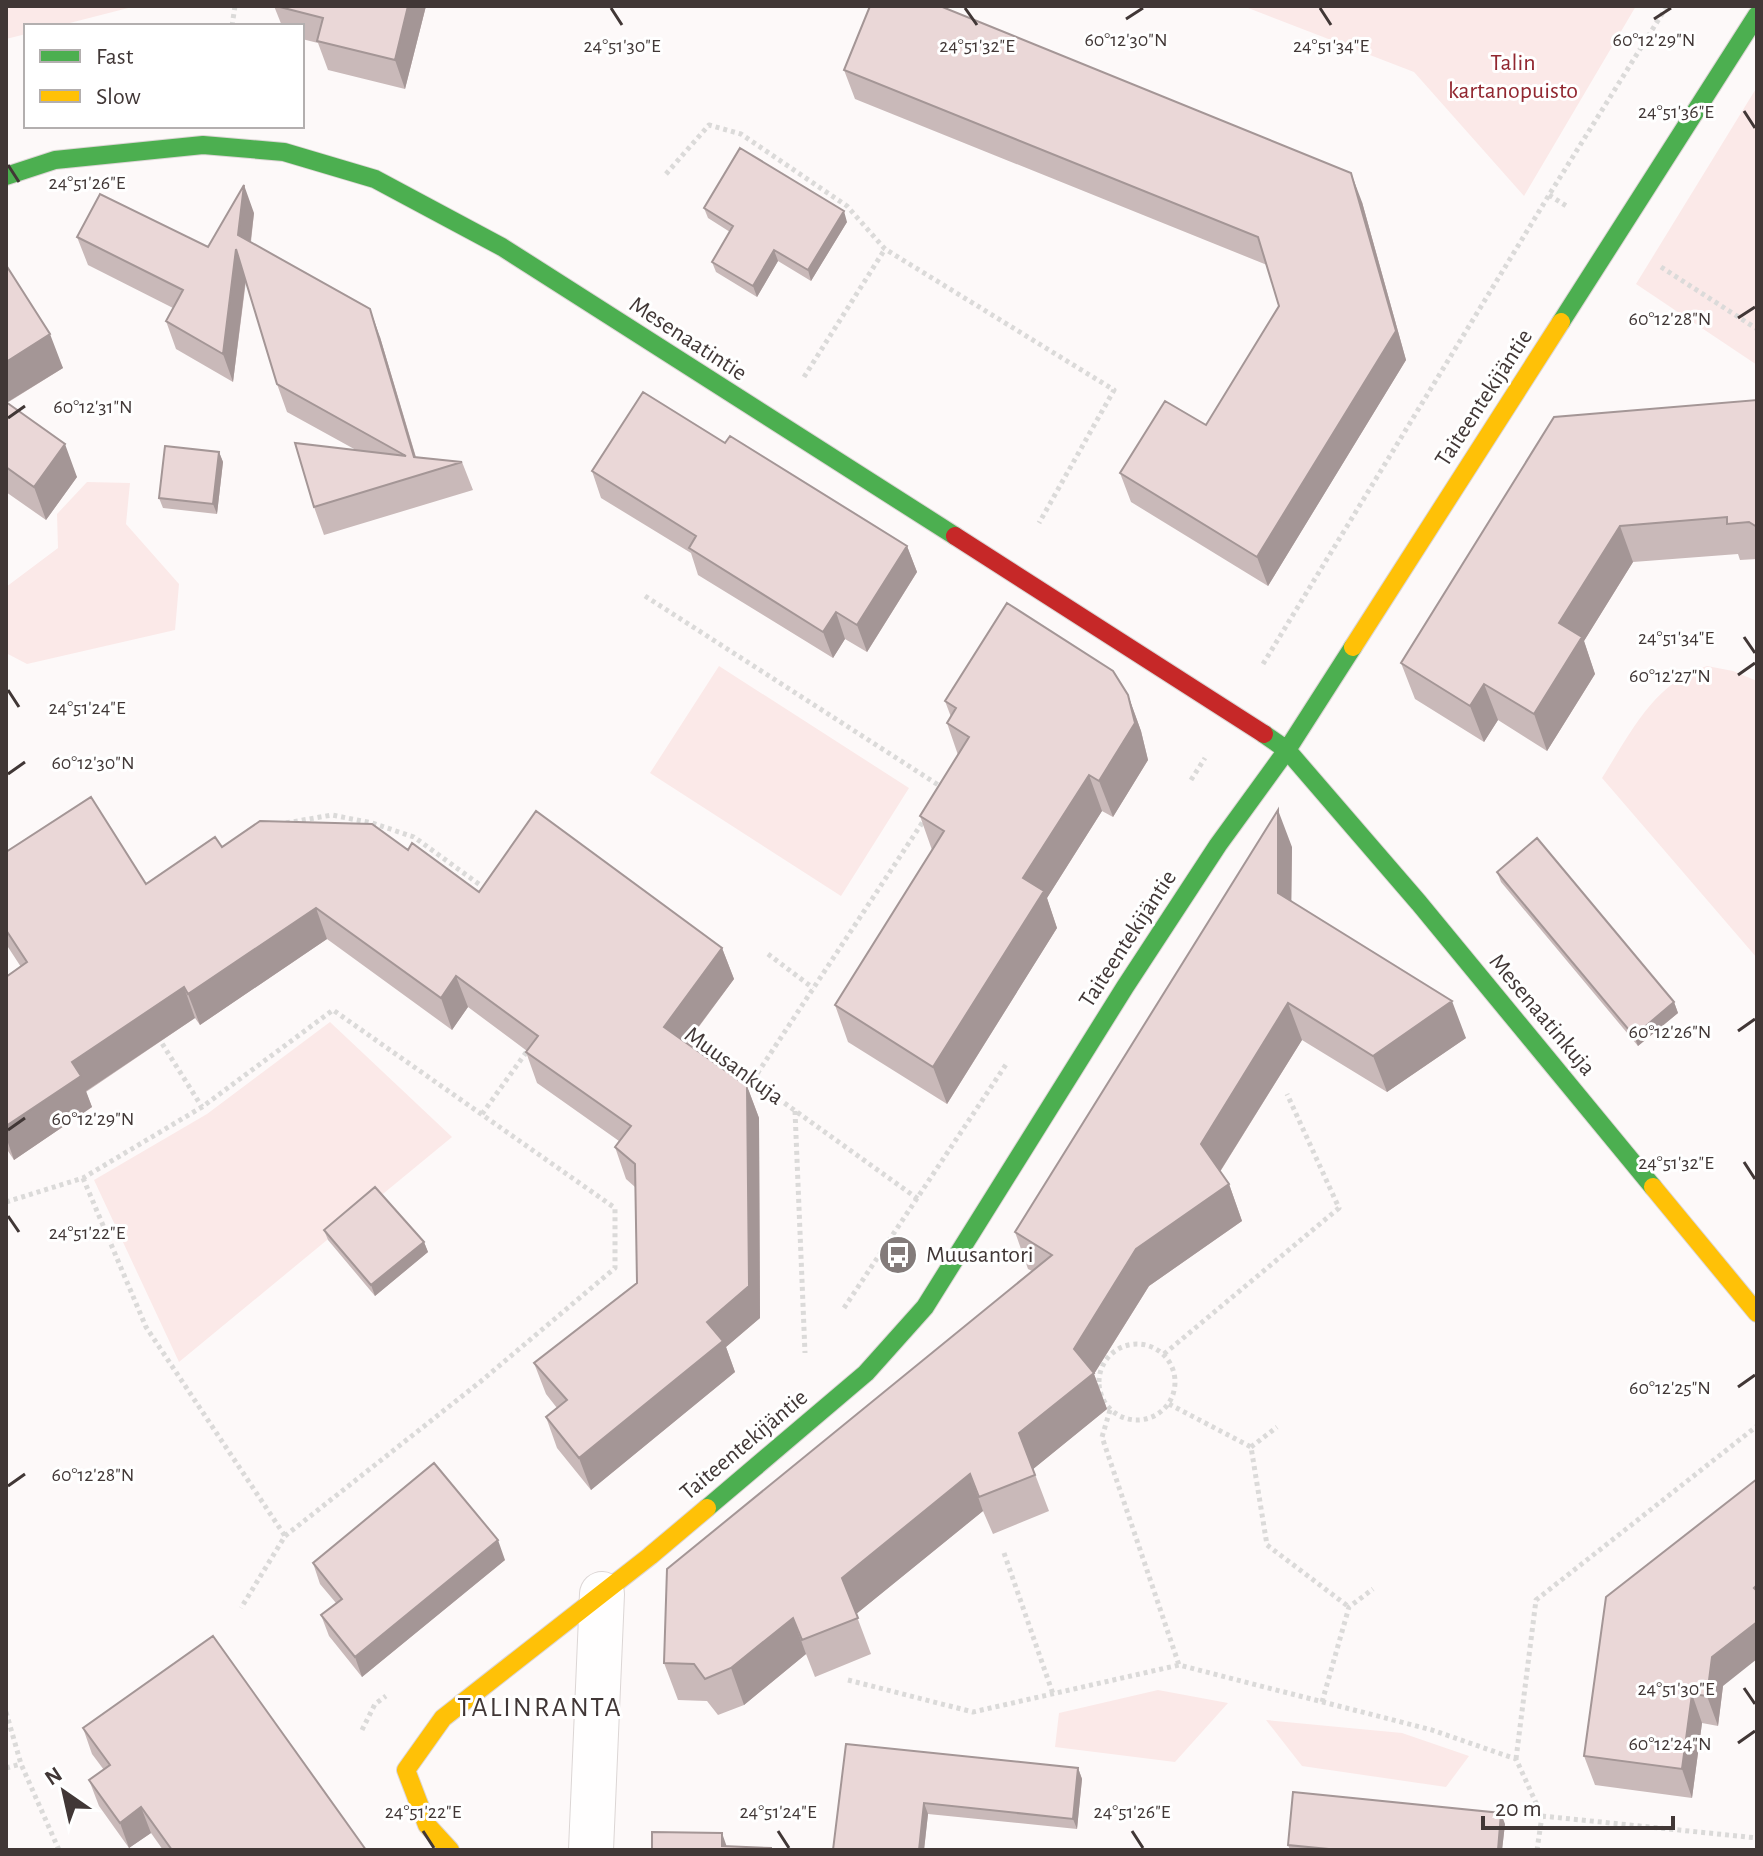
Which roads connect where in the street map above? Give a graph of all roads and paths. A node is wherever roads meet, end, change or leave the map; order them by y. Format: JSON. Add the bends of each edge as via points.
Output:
{"nodes":[{"id":1,"x":1667,"y":6,"type":"edge"},
{"id":2,"x":1757,"y":15,"type":"edge"},
{"id":3,"x":666,"y":174,"type":"dead end"},
{"id":4,"x":6,"y":176,"type":"edge"},
{"id":5,"x":885,"y":249,"type":"junction"},
{"id":6,"x":797,"y":388,"type":"dead end"},
{"id":7,"x":1039,"y":524,"type":"dead end"},
{"id":8,"x":645,"y":596,"type":"dead end"},
{"id":9,"x":1234,"y":712,"type":"junction"},
{"id":10,"x":1287,"y":750,"type":"junction"},
{"id":11,"x":1186,"y":788,"type":"dead end"},
{"id":12,"x":944,"y":789,"type":"edge"},
{"id":13,"x":927,"y":815,"type":"edge"},
{"id":14,"x":276,"y":827,"type":"edge"},
{"id":15,"x":489,"y":891,"type":"edge"},
{"id":16,"x":768,"y":954,"type":"dead end"},
{"id":17,"x":813,"y":988,"type":"junction"},
{"id":18,"x":678,"y":1026,"type":"edge"},
{"id":19,"x":152,"y":1027,"type":"edge"},
{"id":20,"x":536,"y":1039,"type":"edge"},
{"id":21,"x":1013,"y":1053,"type":"dead end"},
{"id":22,"x":753,"y":1080,"type":"junction"},
{"id":23,"x":1287,"y":1094,"type":"dead end"},
{"id":24,"x":202,"y":1107,"type":"junction"},
{"id":25,"x":795,"y":1110,"type":"junction"},
{"id":26,"x":482,"y":1114,"type":"junction"},
{"id":27,"x":83,"y":1178,"type":"junction"},
{"id":28,"x":918,"y":1199,"type":"junction"},
{"id":29,"x":6,"y":1202,"type":"edge"},
{"id":30,"x":1757,"y":1313,"type":"edge"},
{"id":31,"x":835,"y":1319,"type":"dead end"},
{"id":32,"x":815,"y":1343,"type":"dead end"},
{"id":33,"x":1164,"y":1354,"type":"junction"},
{"id":34,"x":1169,"y":1404,"type":"junction"},
{"id":35,"x":1110,"y":1410,"type":"junction"},
{"id":36,"x":1757,"y":1426,"type":"edge"},
{"id":37,"x":1277,"y":1427,"type":"dead end"},
{"id":38,"x":1251,"y":1447,"type":"junction"},
{"id":39,"x":285,"y":1536,"type":"junction"},
{"id":40,"x":1004,"y":1553,"type":"dead end"},
{"id":41,"x":1373,"y":1589,"type":"dead end"},
{"id":42,"x":602,"y":1594,"type":"junction"},
{"id":43,"x":1349,"y":1607,"type":"junction"},
{"id":44,"x":241,"y":1608,"type":"dead end"},
{"id":45,"x":1179,"y":1665,"type":"junction"},
{"id":46,"x":848,"y":1680,"type":"dead end"},
{"id":47,"x":1053,"y":1694,"type":"junction"},
{"id":48,"x":388,"y":1695,"type":"dead end"},
{"id":49,"x":1322,"y":1702,"type":"junction"},
{"id":50,"x":6,"y":1712,"type":"edge"},
{"id":51,"x":355,"y":1743,"type":"dead end"},
{"id":52,"x":1516,"y":1759,"type":"junction"},
{"id":53,"x":21,"y":1764,"type":"junction"},
{"id":54,"x":6,"y":1768,"type":"edge"},
{"id":55,"x":1542,"y":1816,"type":"junction"},
{"id":56,"x":1757,"y":1838,"type":"edge"},
{"id":57,"x":59,"y":1850,"type":"edge"},
{"id":58,"x":450,"y":1850,"type":"edge"},
{"id":59,"x":591,"y":1850,"type":"edge"},
{"id":60,"x":1537,"y":1850,"type":"edge"}],
"edges":[{"from":1,"to":9,"type":"path"},
{"from":2,"to":10,"type":"street","name":"Taiteentekijäntie"},
{"from":3,"to":5,"type":"path","via":[[709,125],[741,134],[847,206]]},
{"from":4,"to":9,"type":"street","name":"Mesenaatintie","via":[[55,160],[203,145],[284,152],[375,179],[502,247]]},
{"from":5,"to":6,"type":"path"},
{"from":5,"to":7,"type":"path","via":[[1114,390]]},
{"from":8,"to":12,"type":"path"},
{"from":9,"to":10,"type":"street","name":"Mesenaatintie"},
{"from":9,"to":11,"type":"path"},
{"from":10,"to":30,"type":"street","name":"Mesenaatinkuja"},
{"from":10,"to":42,"type":"street","name":"Taiteentekijäntie","via":[[1133,975],[925,1307],[866,1373]]},
{"from":13,"to":17,"type":"path"},
{"from":14,"to":15,"type":"path","via":[[332,815],[372,823],[414,837]]},
{"from":16,"to":17,"type":"path"},
{"from":17,"to":22,"type":"path"},
{"from":18,"to":22,"type":"path","name":"Muusankuja"},
{"from":19,"to":24,"type":"path"},
{"from":20,"to":26,"type":"path"},
{"from":21,"to":28,"type":"path"},
{"from":22,"to":25,"type":"path","name":"Muusankuja"},
{"from":23,"to":33,"type":"path","via":[[1339,1208]]},
{"from":24,"to":26,"type":"path","via":[[333,1010]]},
{"from":24,"to":27,"type":"path"},
{"from":25,"to":28,"type":"path","name":"Muusankuja"},
{"from":25,"to":32,"type":"path","via":[[805,1355]]},
{"from":26,"to":39,"type":"path","via":[[615,1208],[615,1268]]},
{"from":27,"to":29,"type":"path"},
{"from":27,"to":39,"type":"path","via":[[146,1327]]},
{"from":28,"to":31,"type":"path"},
{"from":33,"to":34,"type":"path","via":[[1174,1369],[1176,1387]]},
{"from":33,"to":35,"type":"path","via":[[1148,1345],[1130,1344],[1113,1351],[1100,1369],[1099,1391]]},
{"from":34,"to":35,"type":"path","via":[[1141,1421]]},
{"from":34,"to":38,"type":"path"},
{"from":35,"to":45,"type":"path","via":[[1102,1437]]},
{"from":36,"to":52,"type":"path","via":[[1536,1600]]},
{"from":37,"to":38,"type":"path"},
{"from":38,"to":43,"type":"path","via":[[1267,1545]]},
{"from":39,"to":44,"type":"path"},
{"from":40,"to":47,"type":"path"},
{"from":41,"to":43,"type":"path"},
{"from":42,"to":58,"type":"street","name":"Taiteentekijäntie","via":[[443,1718],[406,1770],[427,1825]]},
{"from":42,"to":59,"type":"street"},
{"from":43,"to":49,"type":"path"},
{"from":45,"to":47,"type":"path"},
{"from":45,"to":49,"type":"path"},
{"from":46,"to":47,"type":"path","via":[[973,1712]]},
{"from":48,"to":51,"type":"path","via":[[375,1704]]},
{"from":49,"to":52,"type":"path","via":[[1432,1730]]},
{"from":50,"to":53,"type":"path"},
{"from":52,"to":55,"type":"path"},
{"from":53,"to":54,"type":"path"},
{"from":53,"to":57,"type":"path"},
{"from":55,"to":56,"type":"path"},
{"from":55,"to":60,"type":"path"}]}
